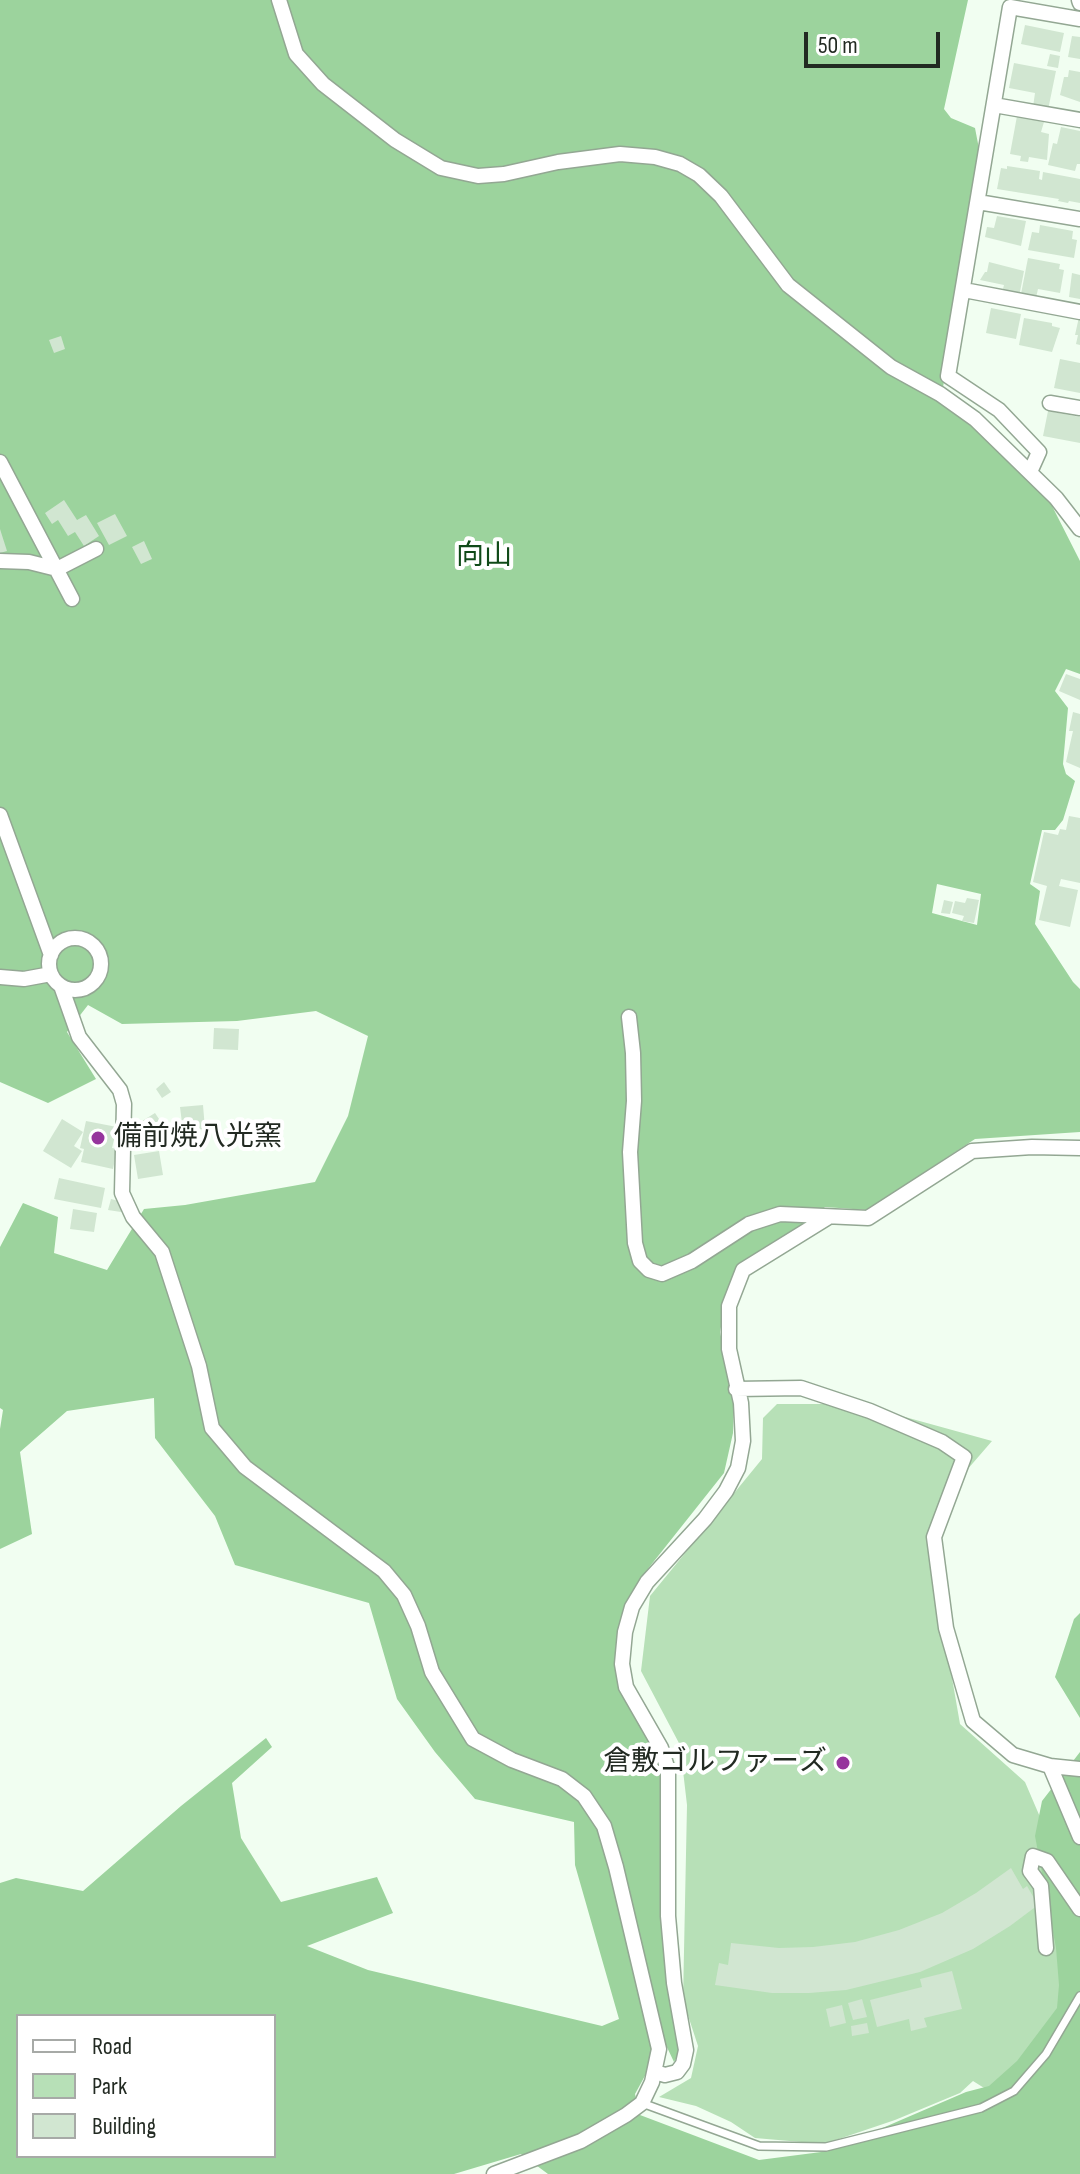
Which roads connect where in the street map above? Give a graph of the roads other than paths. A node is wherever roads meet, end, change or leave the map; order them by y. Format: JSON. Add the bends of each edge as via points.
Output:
{"nodes":[{"id":1,"x":279,"y":0,"type":"edge"},
{"id":2,"x":1080,"y":19,"type":"edge"},
{"id":3,"x":994,"y":105,"type":"junction"},
{"id":4,"x":1080,"y":120,"type":"edge"},
{"id":5,"x":978,"y":202,"type":"junction"},
{"id":6,"x":1080,"y":219,"type":"edge"},
{"id":7,"x":964,"y":290,"type":"junction"},
{"id":8,"x":1080,"y":312,"type":"edge"},
{"id":9,"x":1050,"y":403,"type":"dead end"},
{"id":10,"x":1080,"y":408,"type":"edge"},
{"id":11,"x":0,"y":462,"type":"edge"},
{"id":12,"x":1030,"y":472,"type":"junction"},
{"id":13,"x":1080,"y":529,"type":"edge"},
{"id":14,"x":96,"y":549,"type":"dead end"},
{"id":15,"x":0,"y":561,"type":"edge"},
{"id":16,"x":57,"y":569,"type":"junction"},
{"id":17,"x":72,"y":599,"type":"dead end"},
{"id":18,"x":0,"y":815,"type":"edge"},
{"id":19,"x":51,"y":955,"type":"junction"},
{"id":20,"x":0,"y":977,"type":"edge"},
{"id":21,"x":56,"y":980,"type":"junction"},
{"id":22,"x":629,"y":1017,"type":"dead end"},
{"id":23,"x":1080,"y":1148,"type":"edge"},
{"id":24,"x":827,"y":1218,"type":"junction"},
{"id":25,"x":736,"y":1389,"type":"junction"},
{"id":26,"x":1050,"y":1766,"type":"junction"},
{"id":27,"x":1080,"y":1769,"type":"edge"},
{"id":28,"x":1080,"y":1837,"type":"edge"},
{"id":29,"x":1080,"y":1909,"type":"edge"},
{"id":30,"x":1046,"y":1948,"type":"dead end"},
{"id":31,"x":1080,"y":1996,"type":"edge"},
{"id":32,"x":655,"y":2072,"type":"junction"},
{"id":33,"x":642,"y":2103,"type":"junction"},
{"id":34,"x":494,"y":2174,"type":"edge"}],
"edges":[{"from":1,"to":12,"type":"street","via":[[296,54],[323,84],[441,168],[478,176],[620,154],[668,160],[699,175],[788,285],[891,367],[975,419]]},
{"from":2,"to":3,"type":"street","via":[[1010,7]]},
{"from":3,"to":4,"type":"street"},
{"from":3,"to":5,"type":"street"},
{"from":5,"to":6,"type":"street"},
{"from":5,"to":7,"type":"street"},
{"from":7,"to":8,"type":"street"},
{"from":7,"to":12,"type":"street","via":[[948,376],[999,410],[1039,452]]},
{"from":9,"to":10,"type":"street"},
{"from":11,"to":16,"type":"street"},
{"from":12,"to":13,"type":"street"},
{"from":14,"to":16,"type":"street"},
{"from":15,"to":16,"type":"street"},
{"from":16,"to":17,"type":"street"},
{"from":18,"to":19,"type":"street"},
{"from":19,"to":21,"type":"street"},
{"from":19,"to":21,"type":"street","via":[[74,938],[99,953],[101,971],[92,984],[77,990]]},
{"from":20,"to":21,"type":"street"},
{"from":21,"to":32,"type":"street","via":[[79,1037],[120,1090],[122,1193],[133,1217],[162,1252],[199,1366],[212,1428],[245,1467],[384,1571],[404,1595],[432,1672],[473,1739],[562,1779],[584,1796],[604,1826],[616,1867],[659,2049]]},
{"from":22,"to":24,"type":"street","via":[[634,1101],[630,1152],[640,1261],[662,1274],[749,1224],[780,1214]]},
{"from":23,"to":24,"type":"street","via":[[972,1151],[868,1218]]},
{"from":24,"to":25,"type":"street","via":[[743,1270],[729,1306]]},
{"from":25,"to":26,"type":"street","via":[[801,1388],[870,1411],[964,1457],[934,1537],[946,1628],[973,1721],[1013,1755]]},
{"from":25,"to":32,"type":"street","via":[[743,1441],[738,1468],[705,1519],[647,1582],[625,1632],[626,1687],[668,1770],[668,1916],[686,2050],[677,2072]]},
{"from":26,"to":27,"type":"street"},
{"from":26,"to":28,"type":"street"},
{"from":29,"to":30,"type":"street","via":[[1047,1861],[1033,1856],[1030,1871],[1041,1886]]},
{"from":31,"to":33,"type":"lane","via":[[1046,2054],[1014,2091],[981,2108],[826,2147],[759,2146]]},
{"from":32,"to":33,"type":"street"},
{"from":33,"to":34,"type":"street","via":[[581,2141]]}]}
